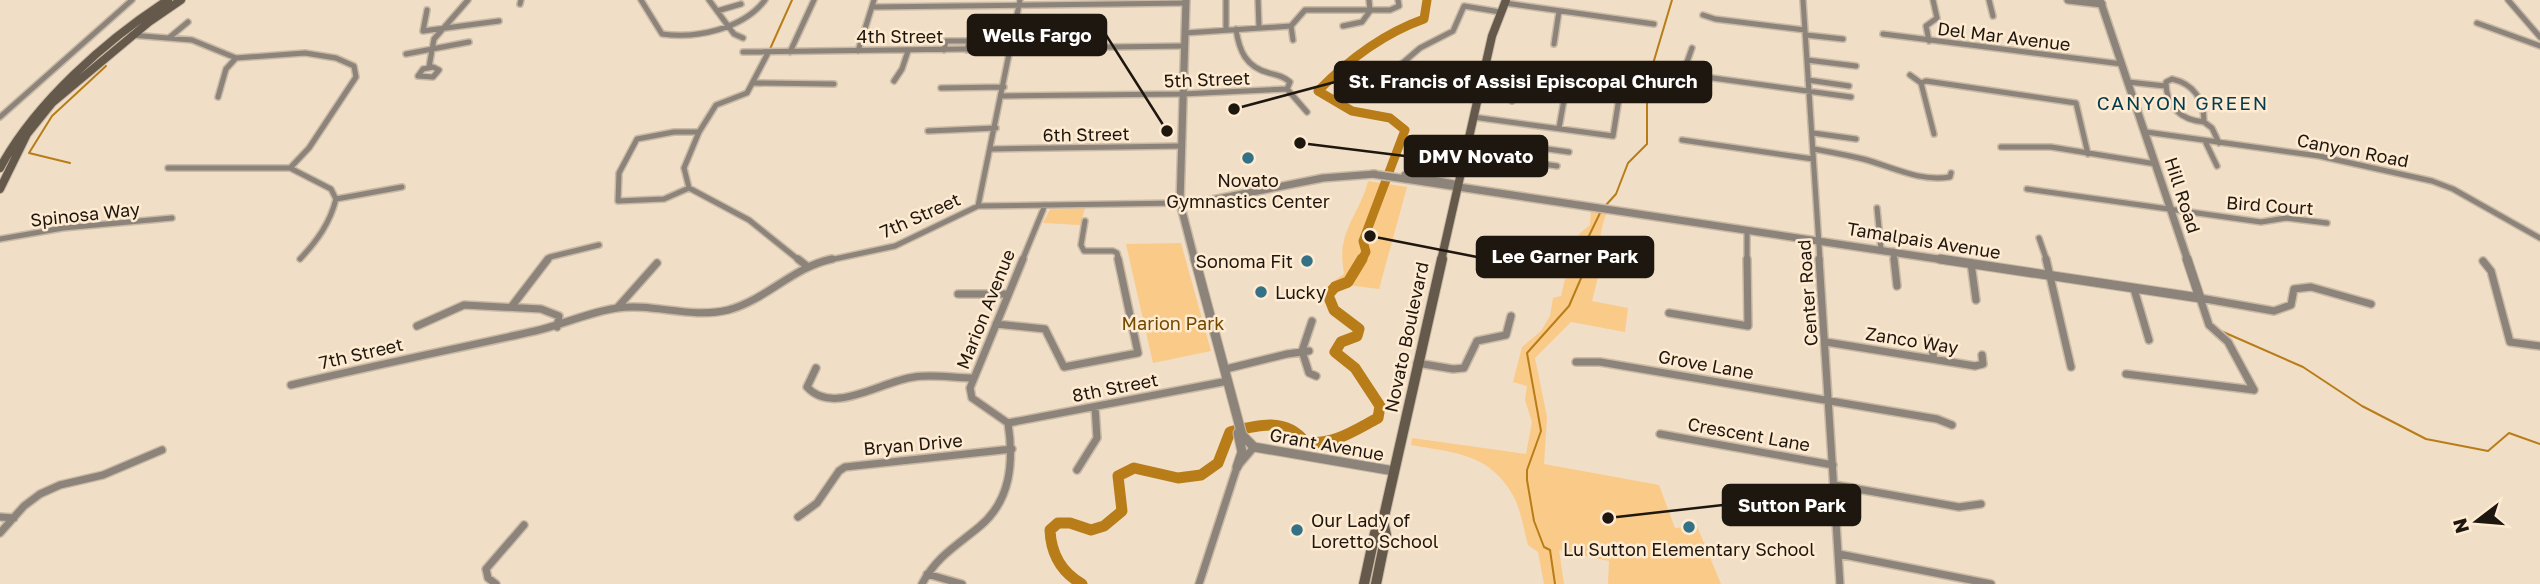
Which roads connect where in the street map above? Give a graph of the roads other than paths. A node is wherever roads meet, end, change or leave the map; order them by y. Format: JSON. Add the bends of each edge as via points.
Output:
{"nodes":[{"id":1,"x":132,"y":0,"type":"edge"},
{"id":2,"x":168,"y":0,"type":"edge"},
{"id":3,"x":181,"y":0,"type":"edge"},
{"id":4,"x":467,"y":0,"type":"edge"},
{"id":5,"x":641,"y":0,"type":"edge"},
{"id":6,"x":709,"y":0,"type":"edge"},
{"id":7,"x":765,"y":0,"type":"edge"},
{"id":8,"x":814,"y":0,"type":"edge"},
{"id":9,"x":874,"y":0,"type":"edge"},
{"id":10,"x":1226,"y":0,"type":"edge"},
{"id":11,"x":1258,"y":0,"type":"edge"},
{"id":12,"x":1309,"y":0,"type":"edge"},
{"id":13,"x":1316,"y":0,"type":"edge"},
{"id":14,"x":1369,"y":0,"type":"edge"},
{"id":15,"x":1398,"y":0,"type":"edge"},
{"id":16,"x":1803,"y":0,"type":"edge"},
{"id":17,"x":1933,"y":0,"type":"edge"},
{"id":18,"x":1989,"y":0,"type":"edge"},
{"id":19,"x":2068,"y":0,"type":"edge"},
{"id":20,"x":2508,"y":0,"type":"edge"},
{"id":21,"x":1186,"y":1,"type":"edge"},
{"id":22,"x":1506,"y":1,"type":"edge"},
{"id":23,"x":2101,"y":2,"type":"edge"},
{"id":24,"x":1020,"y":3,"type":"edge"},
{"id":25,"x":741,"y":4,"type":"dead end"},
{"id":26,"x":872,"y":7,"type":"junction"},
{"id":27,"x":1311,"y":9,"type":"junction"},
{"id":28,"x":427,"y":10,"type":"dead end"},
{"id":29,"x":717,"y":11,"type":"junction"},
{"id":30,"x":1370,"y":11,"type":"junction"},
{"id":31,"x":1559,"y":11,"type":"junction"},
{"id":32,"x":1500,"y":12,"type":"junction"},
{"id":33,"x":1703,"y":15,"type":"dead end"},
{"id":34,"x":1993,"y":16,"type":"dead end"},
{"id":35,"x":499,"y":21,"type":"dead end"},
{"id":36,"x":188,"y":22,"type":"dead end"},
{"id":37,"x":2477,"y":23,"type":"dead end"},
{"id":38,"x":727,"y":24,"type":"junction"},
{"id":39,"x":1654,"y":24,"type":"dead end"},
{"id":40,"x":1291,"y":26,"type":"junction"},
{"id":41,"x":1343,"y":26,"type":"dead end"},
{"id":42,"x":1259,"y":28,"type":"junction"},
{"id":43,"x":1236,"y":29,"type":"junction"},
{"id":44,"x":443,"y":30,"type":"junction"},
{"id":45,"x":1226,"y":30,"type":"junction"},
{"id":46,"x":1185,"y":33,"type":"junction"},
{"id":47,"x":1806,"y":33,"type":"junction"},
{"id":48,"x":122,"y":34,"type":"junction"},
{"id":49,"x":1883,"y":34,"type":"dead end"},
{"id":50,"x":134,"y":35,"type":"junction"},
{"id":51,"x":170,"y":37,"type":"junction"},
{"id":52,"x":2540,"y":37,"type":"edge"},
{"id":53,"x":743,"y":38,"type":"dead end"},
{"id":54,"x":1843,"y":39,"type":"dead end"},
{"id":55,"x":1293,"y":40,"type":"dead end"},
{"id":56,"x":1929,"y":41,"type":"junction"},
{"id":57,"x":469,"y":42,"type":"dead end"},
{"id":58,"x":1554,"y":44,"type":"dead end"},
{"id":59,"x":1184,"y":46,"type":"junction"},
{"id":60,"x":2540,"y":46,"type":"edge"},
{"id":61,"x":1692,"y":48,"type":"dead end"},
{"id":62,"x":432,"y":49,"type":"junction"},
{"id":63,"x":1011,"y":49,"type":"junction"},
{"id":64,"x":858,"y":51,"type":"junction"},
{"id":65,"x":908,"y":51,"type":"junction"},
{"id":66,"x":743,"y":52,"type":"dead end"},
{"id":67,"x":768,"y":52,"type":"junction"},
{"id":68,"x":790,"y":52,"type":"junction"},
{"id":69,"x":406,"y":54,"type":"dead end"},
{"id":70,"x":236,"y":58,"type":"junction"},
{"id":71,"x":1807,"y":60,"type":"junction"},
{"id":72,"x":2122,"y":64,"type":"junction"},
{"id":73,"x":1856,"y":66,"type":"dead end"},
{"id":74,"x":429,"y":68,"type":"dead end"},
{"id":75,"x":1569,"y":72,"type":"dead end"},
{"id":76,"x":1691,"y":75,"type":"junction"},
{"id":77,"x":1910,"y":75,"type":"dead end"},
{"id":78,"x":1622,"y":79,"type":"dead end"},
{"id":79,"x":1808,"y":80,"type":"junction"},
{"id":80,"x":894,"y":81,"type":"dead end"},
{"id":81,"x":1483,"y":82,"type":"junction"},
{"id":82,"x":1534,"y":82,"type":"dead end"},
{"id":83,"x":1922,"y":82,"type":"junction"},
{"id":84,"x":2128,"y":82,"type":"junction"},
{"id":85,"x":754,"y":83,"type":"junction"},
{"id":86,"x":834,"y":84,"type":"dead end"},
{"id":87,"x":1513,"y":86,"type":"junction"},
{"id":88,"x":1849,"y":86,"type":"dead end"},
{"id":89,"x":2165,"y":86,"type":"junction"},
{"id":90,"x":1004,"y":87,"type":"junction"},
{"id":91,"x":942,"y":88,"type":"dead end"},
{"id":92,"x":1287,"y":89,"type":"junction"},
{"id":93,"x":1809,"y":92,"type":"junction"},
{"id":94,"x":1182,"y":94,"type":"junction"},
{"id":95,"x":1002,"y":96,"type":"junction"},
{"id":96,"x":218,"y":97,"type":"dead end"},
{"id":97,"x":1684,"y":97,"type":"dead end"},
{"id":98,"x":1851,"y":97,"type":"dead end"},
{"id":99,"x":1478,"y":99,"type":"junction"},
{"id":100,"x":1512,"y":101,"type":"dead end"},
{"id":101,"x":1307,"y":112,"type":"dead end"},
{"id":102,"x":0,"y":117,"type":"edge"},
{"id":103,"x":1474,"y":117,"type":"junction"},
{"id":104,"x":2204,"y":122,"type":"junction"},
{"id":105,"x":996,"y":128,"type":"junction"},
{"id":106,"x":1559,"y":128,"type":"junction"},
{"id":107,"x":928,"y":131,"type":"dead end"},
{"id":108,"x":699,"y":132,"type":"junction"},
{"id":109,"x":2146,"y":132,"type":"junction"},
{"id":110,"x":1813,"y":133,"type":"junction"},
{"id":111,"x":1934,"y":134,"type":"dead end"},
{"id":112,"x":1468,"y":138,"type":"junction"},
{"id":113,"x":1856,"y":139,"type":"dead end"},
{"id":114,"x":1682,"y":140,"type":"dead end"},
{"id":115,"x":2205,"y":141,"type":"junction"},
{"id":116,"x":2219,"y":143,"type":"junction"},
{"id":117,"x":1181,"y":146,"type":"junction"},
{"id":118,"x":2001,"y":147,"type":"dead end"},
{"id":119,"x":991,"y":149,"type":"junction"},
{"id":120,"x":1814,"y":149,"type":"junction"},
{"id":121,"x":1569,"y":152,"type":"dead end"},
{"id":122,"x":1464,"y":153,"type":"junction"},
{"id":123,"x":2088,"y":154,"type":"junction"},
{"id":124,"x":1813,"y":159,"type":"junction"},
{"id":125,"x":2156,"y":164,"type":"junction"},
{"id":126,"x":1558,"y":166,"type":"dead end"},
{"id":127,"x":2217,"y":166,"type":"dead end"},
{"id":128,"x":0,"y":167,"type":"edge"},
{"id":129,"x":1889,"y":167,"type":"junction"},
{"id":130,"x":168,"y":168,"type":"dead end"},
{"id":131,"x":290,"y":168,"type":"junction"},
{"id":132,"x":1951,"y":173,"type":"dead end"},
{"id":133,"x":1885,"y":175,"type":"dead end"},
{"id":134,"x":1457,"y":185,"type":"junction"},
{"id":135,"x":402,"y":187,"type":"dead end"},
{"id":136,"x":689,"y":188,"type":"junction"},
{"id":137,"x":0,"y":189,"type":"edge"},
{"id":138,"x":2027,"y":189,"type":"dead end"},
{"id":139,"x":336,"y":198,"type":"junction"},
{"id":140,"x":1180,"y":203,"type":"junction"},
{"id":141,"x":1045,"y":205,"type":"junction"},
{"id":142,"x":978,"y":206,"type":"junction"},
{"id":143,"x":1877,"y":208,"type":"dead end"},
{"id":144,"x":2170,"y":209,"type":"junction"},
{"id":145,"x":172,"y":218,"type":"dead end"},
{"id":146,"x":1085,"y":221,"type":"dead end"},
{"id":147,"x":2327,"y":223,"type":"dead end"},
{"id":148,"x":1747,"y":230,"type":"junction"},
{"id":149,"x":2039,"y":238,"type":"dead end"},
{"id":150,"x":2540,"y":238,"type":"edge"},
{"id":151,"x":0,"y":239,"type":"edge"},
{"id":152,"x":1819,"y":240,"type":"junction"},
{"id":153,"x":599,"y":244,"type":"dead end"},
{"id":154,"x":1881,"y":249,"type":"junction"},
{"id":155,"x":1893,"y":251,"type":"junction"},
{"id":156,"x":300,"y":259,"type":"dead end"},
{"id":157,"x":2483,"y":261,"type":"dead end"},
{"id":158,"x":657,"y":263,"type":"dead end"},
{"id":159,"x":1971,"y":263,"type":"junction"},
{"id":160,"x":808,"y":267,"type":"junction"},
{"id":161,"x":2052,"y":276,"type":"junction"},
{"id":162,"x":1897,"y":286,"type":"dead end"},
{"id":163,"x":2134,"y":289,"type":"junction"},
{"id":164,"x":958,"y":294,"type":"dead end"},
{"id":165,"x":1008,"y":294,"type":"junction"},
{"id":166,"x":2200,"y":298,"type":"junction"},
{"id":167,"x":1976,"y":300,"type":"dead end"},
{"id":168,"x":2371,"y":304,"type":"dead end"},
{"id":169,"x":512,"y":306,"type":"junction"},
{"id":170,"x":617,"y":307,"type":"junction"},
{"id":171,"x":1669,"y":313,"type":"dead end"},
{"id":172,"x":1511,"y":316,"type":"dead end"},
{"id":173,"x":1312,"y":321,"type":"dead end"},
{"id":174,"x":996,"y":324,"type":"junction"},
{"id":175,"x":417,"y":326,"type":"dead end"},
{"id":176,"x":557,"y":327,"type":"junction"},
{"id":177,"x":1930,"y":339,"type":"dead end"},
{"id":178,"x":2149,"y":340,"type":"dead end"},
{"id":179,"x":1826,"y":342,"type":"junction"},
{"id":180,"x":2540,"y":346,"type":"edge"},
{"id":181,"x":1306,"y":351,"type":"junction"},
{"id":182,"x":1982,"y":355,"type":"dead end"},
{"id":183,"x":1934,"y":359,"type":"junction"},
{"id":184,"x":1576,"y":362,"type":"dead end"},
{"id":185,"x":1417,"y":363,"type":"junction"},
{"id":186,"x":2071,"y":367,"type":"dead end"},
{"id":187,"x":816,"y":368,"type":"dead end"},
{"id":188,"x":1226,"y":369,"type":"junction"},
{"id":189,"x":2126,"y":374,"type":"dead end"},
{"id":190,"x":1316,"y":376,"type":"dead end"},
{"id":191,"x":974,"y":378,"type":"junction"},
{"id":192,"x":1228,"y":381,"type":"junction"},
{"id":193,"x":291,"y":385,"type":"dead end"},
{"id":194,"x":1830,"y":401,"type":"junction"},
{"id":195,"x":1095,"y":407,"type":"junction"},
{"id":196,"x":1007,"y":423,"type":"junction"},
{"id":197,"x":1952,"y":425,"type":"dead end"},
{"id":198,"x":1240,"y":434,"type":"junction"},
{"id":199,"x":1660,"y":434,"type":"dead end"},
{"id":200,"x":1254,"y":447,"type":"junction"},
{"id":201,"x":1012,"y":449,"type":"junction"},
{"id":202,"x":162,"y":450,"type":"dead end"},
{"id":203,"x":1833,"y":465,"type":"junction"},
{"id":204,"x":1237,"y":467,"type":"junction"},
{"id":205,"x":1077,"y":470,"type":"dead end"},
{"id":206,"x":1394,"y":471,"type":"junction"},
{"id":207,"x":1835,"y":485,"type":"junction"},
{"id":208,"x":1981,"y":504,"type":"dead end"},
{"id":209,"x":0,"y":517,"type":"edge"},
{"id":210,"x":798,"y":517,"type":"dead end"},
{"id":211,"x":14,"y":518,"type":"junction"},
{"id":212,"x":1383,"y":521,"type":"junction"},
{"id":213,"x":524,"y":525,"type":"dead end"},
{"id":214,"x":0,"y":533,"type":"edge"},
{"id":215,"x":1839,"y":554,"type":"junction"},
{"id":216,"x":926,"y":574,"type":"junction"},
{"id":217,"x":496,"y":584,"type":"edge"},
{"id":218,"x":922,"y":584,"type":"edge"},
{"id":219,"x":962,"y":584,"type":"edge"},
{"id":220,"x":1199,"y":584,"type":"edge"},
{"id":221,"x":1364,"y":584,"type":"edge"},
{"id":222,"x":1376,"y":584,"type":"edge"},
{"id":223,"x":1840,"y":584,"type":"edge"},
{"id":224,"x":1991,"y":584,"type":"edge"}],
"edges":[{"from":1,"to":102,"type":"street"},
{"from":2,"to":48,"type":"main road"},
{"from":3,"to":50,"type":"main road"},
{"from":4,"to":44,"type":"street"},
{"from":5,"to":38,"type":"street","via":[[662,34],[687,37]]},
{"from":6,"to":29,"type":"street"},
{"from":7,"to":38,"type":"street","via":[[752,14]]},
{"from":8,"to":68,"type":"street"},
{"from":9,"to":26,"type":"street"},
{"from":10,"to":45,"type":"street"},
{"from":11,"to":42,"type":"street"},
{"from":12,"to":27,"type":"street"},
{"from":13,"to":27,"type":"street"},
{"from":14,"to":30,"type":"street"},
{"from":15,"to":30,"type":"street","via":[[1395,9]]},
{"from":16,"to":47,"type":"street","name":"Center Road"},
{"from":17,"to":56,"type":"street","via":[[1937,18],[1926,26]]},
{"from":18,"to":34,"type":"street"},
{"from":19,"to":23,"type":"street"},
{"from":20,"to":52,"type":"street"},
{"from":21,"to":24,"type":"street"},
{"from":21,"to":46,"type":"street"},
{"from":22,"to":31,"type":"street"},
{"from":22,"to":32,"type":"main road","name":"Novato Boulevard"},
{"from":23,"to":72,"type":"street","name":"Hill Road"},
{"from":24,"to":26,"type":"street"},
{"from":24,"to":63,"type":"street"},
{"from":25,"to":29,"type":"street"},
{"from":26,"to":64,"type":"street"},
{"from":27,"to":30,"type":"street"},
{"from":27,"to":40,"type":"street","via":[[1302,12]]},
{"from":28,"to":44,"type":"street","via":[[424,31]]},
{"from":29,"to":38,"type":"street"},
{"from":30,"to":41,"type":"street","via":[[1359,24]]},
{"from":31,"to":39,"type":"street"},
{"from":31,"to":58,"type":"street"},
{"from":32,"to":81,"type":"main road","name":"Novato Boulevard"},
{"from":32,"to":99,"type":"street","via":[[1464,6],[1453,31],[1420,48],[1384,79],[1398,91],[1430,90]]},
{"from":33,"to":47,"type":"street"},
{"from":35,"to":44,"type":"street"},
{"from":36,"to":51,"type":"street"},
{"from":37,"to":60,"type":"street"},
{"from":38,"to":53,"type":"street"},
{"from":40,"to":42,"type":"street"},
{"from":40,"to":55,"type":"street"},
{"from":42,"to":43,"type":"street"},
{"from":43,"to":45,"type":"street"},
{"from":43,"to":92,"type":"street","via":[[1243,58],[1258,69],[1286,78],[1290,82]]},
{"from":44,"to":62,"type":"street","via":[[434,38]]},
{"from":45,"to":46,"type":"street"},
{"from":46,"to":59,"type":"street"},
{"from":47,"to":54,"type":"street"},
{"from":47,"to":71,"type":"street","name":"Center Road"},
{"from":48,"to":50,"type":"street"},
{"from":48,"to":128,"type":"main road","via":[[37,109]]},
{"from":49,"to":56,"type":"street","name":"Del Mar Avenue"},
{"from":50,"to":51,"type":"street"},
{"from":50,"to":137,"type":"main road","via":[[42,114],[20,146]]},
{"from":51,"to":70,"type":"street","via":[[192,40]]},
{"from":56,"to":72,"type":"street","name":"Del Mar Avenue"},
{"from":57,"to":62,"type":"street"},
{"from":59,"to":63,"type":"street","name":"4th Street"},
{"from":59,"to":94,"type":"street"},
{"from":61,"to":76,"type":"street","via":[[1687,62]]},
{"from":62,"to":69,"type":"street"},
{"from":62,"to":74,"type":"street"},
{"from":63,"to":65,"type":"street","name":"4th Street"},
{"from":63,"to":90,"type":"street"},
{"from":64,"to":65,"type":"street","name":"4th Street"},
{"from":64,"to":68,"type":"street","name":"4th Street"},
{"from":65,"to":80,"type":"street"},
{"from":66,"to":67,"type":"street","name":"4th Street"},
{"from":67,"to":68,"type":"street","name":"4th Street"},
{"from":67,"to":85,"type":"street"},
{"from":70,"to":96,"type":"street","via":[[226,69]]},
{"from":70,"to":131,"type":"street","via":[[305,53],[354,66],[356,76],[309,148]]},
{"from":71,"to":73,"type":"street"},
{"from":71,"to":79,"type":"street","name":"Center Road"},
{"from":72,"to":84,"type":"street","name":"Hill Road"},
{"from":75,"to":106,"type":"street"},
{"from":76,"to":93,"type":"street"},
{"from":76,"to":97,"type":"street","via":[[1685,81]]},
{"from":77,"to":83,"type":"street"},
{"from":78,"to":106,"type":"street","via":[[1613,136]]},
{"from":79,"to":88,"type":"street"},
{"from":79,"to":93,"type":"street","name":"Center Road"},
{"from":81,"to":87,"type":"street"},
{"from":81,"to":99,"type":"main road","name":"Novato Boulevard"},
{"from":82,"to":87,"type":"street","via":[[1515,80]]},
{"from":83,"to":111,"type":"street"},
{"from":83,"to":123,"type":"street","via":[[2076,103]]},
{"from":84,"to":89,"type":"street"},
{"from":84,"to":109,"type":"street","name":"Hill Road"},
{"from":85,"to":86,"type":"street"},
{"from":85,"to":108,"type":"street","via":[[747,93],[716,105]]},
{"from":87,"to":100,"type":"street"},
{"from":89,"to":104,"type":"street","via":[[2180,117]]},
{"from":89,"to":104,"type":"street","via":[[2172,79],[2192,86]]},
{"from":90,"to":91,"type":"street"},
{"from":90,"to":95,"type":"street"},
{"from":92,"to":94,"type":"street","name":"5th Street"},
{"from":92,"to":101,"type":"street"},
{"from":93,"to":98,"type":"street"},
{"from":93,"to":110,"type":"street","name":"Center Road"},
{"from":94,"to":95,"type":"street","name":"5th Street"},
{"from":94,"to":117,"type":"street"},
{"from":95,"to":105,"type":"street"},
{"from":99,"to":103,"type":"main road","name":"Novato Boulevard"},
{"from":103,"to":106,"type":"street"},
{"from":103,"to":112,"type":"main road","name":"Novato Boulevard"},
{"from":104,"to":116,"type":"street"},
{"from":105,"to":107,"type":"street"},
{"from":105,"to":119,"type":"street"},
{"from":108,"to":136,"type":"street","via":[[684,168]]},
{"from":108,"to":136,"type":"street","via":[[637,139],[619,173],[618,201],[663,199]]},
{"from":109,"to":115,"type":"street","name":"Canyon Road"},
{"from":109,"to":125,"type":"street","name":"Hill Road"},
{"from":110,"to":113,"type":"street"},
{"from":110,"to":120,"type":"street","name":"Center Road"},
{"from":112,"to":121,"type":"street"},
{"from":112,"to":122,"type":"main road","name":"Novato Boulevard"},
{"from":114,"to":124,"type":"street"},
{"from":115,"to":116,"type":"street","name":"Canyon Road"},
{"from":115,"to":127,"type":"street"},
{"from":116,"to":150,"type":"street","name":"Canyon Road","via":[[2319,156],[2432,181],[2453,188]]},
{"from":117,"to":119,"type":"street","name":"6th Street"},
{"from":117,"to":140,"type":"street"},
{"from":118,"to":123,"type":"street"},
{"from":119,"to":142,"type":"street"},
{"from":120,"to":124,"type":"street","name":"Center Road"},
{"from":120,"to":129,"type":"street"},
{"from":122,"to":126,"type":"street"},
{"from":122,"to":134,"type":"main road","name":"Novato Boulevard"},
{"from":123,"to":125,"type":"street"},
{"from":124,"to":152,"type":"street","name":"Center Road"},
{"from":125,"to":144,"type":"street","name":"Hill Road"},
{"from":129,"to":132,"type":"street","via":[[1942,180]]},
{"from":129,"to":133,"type":"street"},
{"from":130,"to":131,"type":"street"},
{"from":131,"to":139,"type":"street","via":[[331,189]]},
{"from":134,"to":140,"type":"street","name":"7th Street","via":[[1372,174],[1336,176]]},
{"from":134,"to":148,"type":"street","name":"Tamalpais Avenue"},
{"from":134,"to":185,"type":"main road","name":"Novato Boulevard"},
{"from":135,"to":139,"type":"street"},
{"from":136,"to":160,"type":"street","via":[[749,220]]},
{"from":138,"to":144,"type":"street","name":"Bird Court"},
{"from":139,"to":156,"type":"street","via":[[332,219]]},
{"from":140,"to":141,"type":"street","name":"7th Street"},
{"from":140,"to":188,"type":"street"},
{"from":141,"to":142,"type":"street","name":"7th Street"},
{"from":141,"to":165,"type":"street","name":"Marion Avenue"},
{"from":142,"to":160,"type":"street","name":"7th Street","via":[[895,246]]},
{"from":143,"to":154,"type":"street"},
{"from":144,"to":147,"type":"street","name":"Bird Court","via":[[2261,222],[2286,218]]},
{"from":144,"to":166,"type":"street","name":"Hill Road"},
{"from":145,"to":151,"type":"street","name":"Spinosa Way"},
{"from":146,"to":174,"type":"street","via":[[1084,251],[1117,253],[1138,353],[1064,368],[1045,329]]},
{"from":148,"to":152,"type":"street","name":"Tamalpais Avenue"},
{"from":148,"to":171,"type":"street","via":[[1748,326]]},
{"from":149,"to":161,"type":"street"},
{"from":152,"to":154,"type":"street","name":"Tamalpais Avenue"},
{"from":152,"to":179,"type":"street","name":"Center Road"},
{"from":153,"to":169,"type":"street","via":[[550,257]]},
{"from":154,"to":155,"type":"street","name":"Tamalpais Avenue"},
{"from":155,"to":159,"type":"street","name":"Tamalpais Avenue"},
{"from":155,"to":162,"type":"street"},
{"from":157,"to":180,"type":"street","via":[[2491,271],[2510,342]]},
{"from":158,"to":170,"type":"street"},
{"from":159,"to":161,"type":"street","name":"Tamalpais Avenue"},
{"from":159,"to":167,"type":"street"},
{"from":160,"to":170,"type":"street","name":"7th Street","via":[[753,302],[714,313]]},
{"from":161,"to":163,"type":"street","name":"Tamalpais Avenue"},
{"from":161,"to":186,"type":"street"},
{"from":163,"to":166,"type":"street","name":"Tamalpais Avenue"},
{"from":163,"to":178,"type":"street"},
{"from":164,"to":165,"type":"street"},
{"from":165,"to":174,"type":"street","name":"Marion Avenue"},
{"from":166,"to":168,"type":"street","name":"Tamalpais Avenue","via":[[2274,311],[2291,305],[2294,289],[2311,287]]},
{"from":166,"to":189,"type":"street","name":"Hill Road","via":[[2209,325],[2228,342],[2254,390]]},
{"from":169,"to":175,"type":"street","via":[[464,305]]},
{"from":169,"to":176,"type":"street","via":[[554,313],[559,316]]},
{"from":170,"to":176,"type":"street","name":"7th Street"},
{"from":172,"to":185,"type":"street","via":[[1506,335],[1476,341],[1464,368]]},
{"from":173,"to":181,"type":"street"},
{"from":174,"to":191,"type":"street","name":"Marion Avenue"},
{"from":176,"to":193,"type":"street","name":"7th Street"},
{"from":177,"to":183,"type":"street"},
{"from":179,"to":183,"type":"street","name":"Zanco Way"},
{"from":179,"to":194,"type":"street","name":"Center Road"},
{"from":181,"to":188,"type":"street","via":[[1276,354]]},
{"from":181,"to":190,"type":"street","via":[[1309,373]]},
{"from":182,"to":183,"type":"street","name":"Zanco Way","via":[[1983,364],[1975,366]]},
{"from":184,"to":194,"type":"street","name":"Grove Lane","via":[[1600,362]]},
{"from":185,"to":206,"type":"main road","name":"Novato Boulevard"},
{"from":187,"to":191,"type":"street","via":[[807,387],[816,397],[833,400],[914,377]]},
{"from":188,"to":192,"type":"street"},
{"from":191,"to":196,"type":"street","name":"Marion Avenue","via":[[972,398]]},
{"from":192,"to":195,"type":"street","name":"8th Street"},
{"from":192,"to":198,"type":"street"},
{"from":194,"to":197,"type":"street","name":"Grove Lane"},
{"from":194,"to":203,"type":"street","name":"Center Road"},
{"from":195,"to":196,"type":"street","name":"8th Street"},
{"from":195,"to":205,"type":"street","via":[[1097,438]]},
{"from":196,"to":201,"type":"street"},
{"from":198,"to":200,"type":"street","name":"Grant Avenue"},
{"from":198,"to":204,"type":"street","via":[[1242,452]]},
{"from":199,"to":203,"type":"street","name":"Crescent Lane"},
{"from":200,"to":204,"type":"street"},
{"from":200,"to":206,"type":"street","name":"Grant Avenue"},
{"from":201,"to":210,"type":"street","name":"Bryan Drive","via":[[845,467],[817,503]]},
{"from":201,"to":216,"type":"street","via":[[1010,479],[997,508],[981,526],[936,558]]},
{"from":202,"to":211,"type":"street","via":[[103,475],[40,494]]},
{"from":203,"to":207,"type":"street","name":"Center Road"},
{"from":204,"to":220,"type":"street"},
{"from":206,"to":212,"type":"main road","name":"Novato Boulevard"},
{"from":207,"to":208,"type":"street","via":[[1959,507]]},
{"from":207,"to":215,"type":"street","name":"Center Road"},
{"from":209,"to":211,"type":"street"},
{"from":211,"to":214,"type":"street"},
{"from":212,"to":221,"type":"main road","name":"Novato Boulevard","via":[[1375,533]]},
{"from":212,"to":222,"type":"main road","name":"Novato Boulevard","via":[[1386,535]]},
{"from":213,"to":217,"type":"street","via":[[486,569]]},
{"from":215,"to":223,"type":"street","name":"Center Road"},
{"from":215,"to":224,"type":"street"},
{"from":216,"to":218,"type":"street"},
{"from":216,"to":219,"type":"street"}]}
